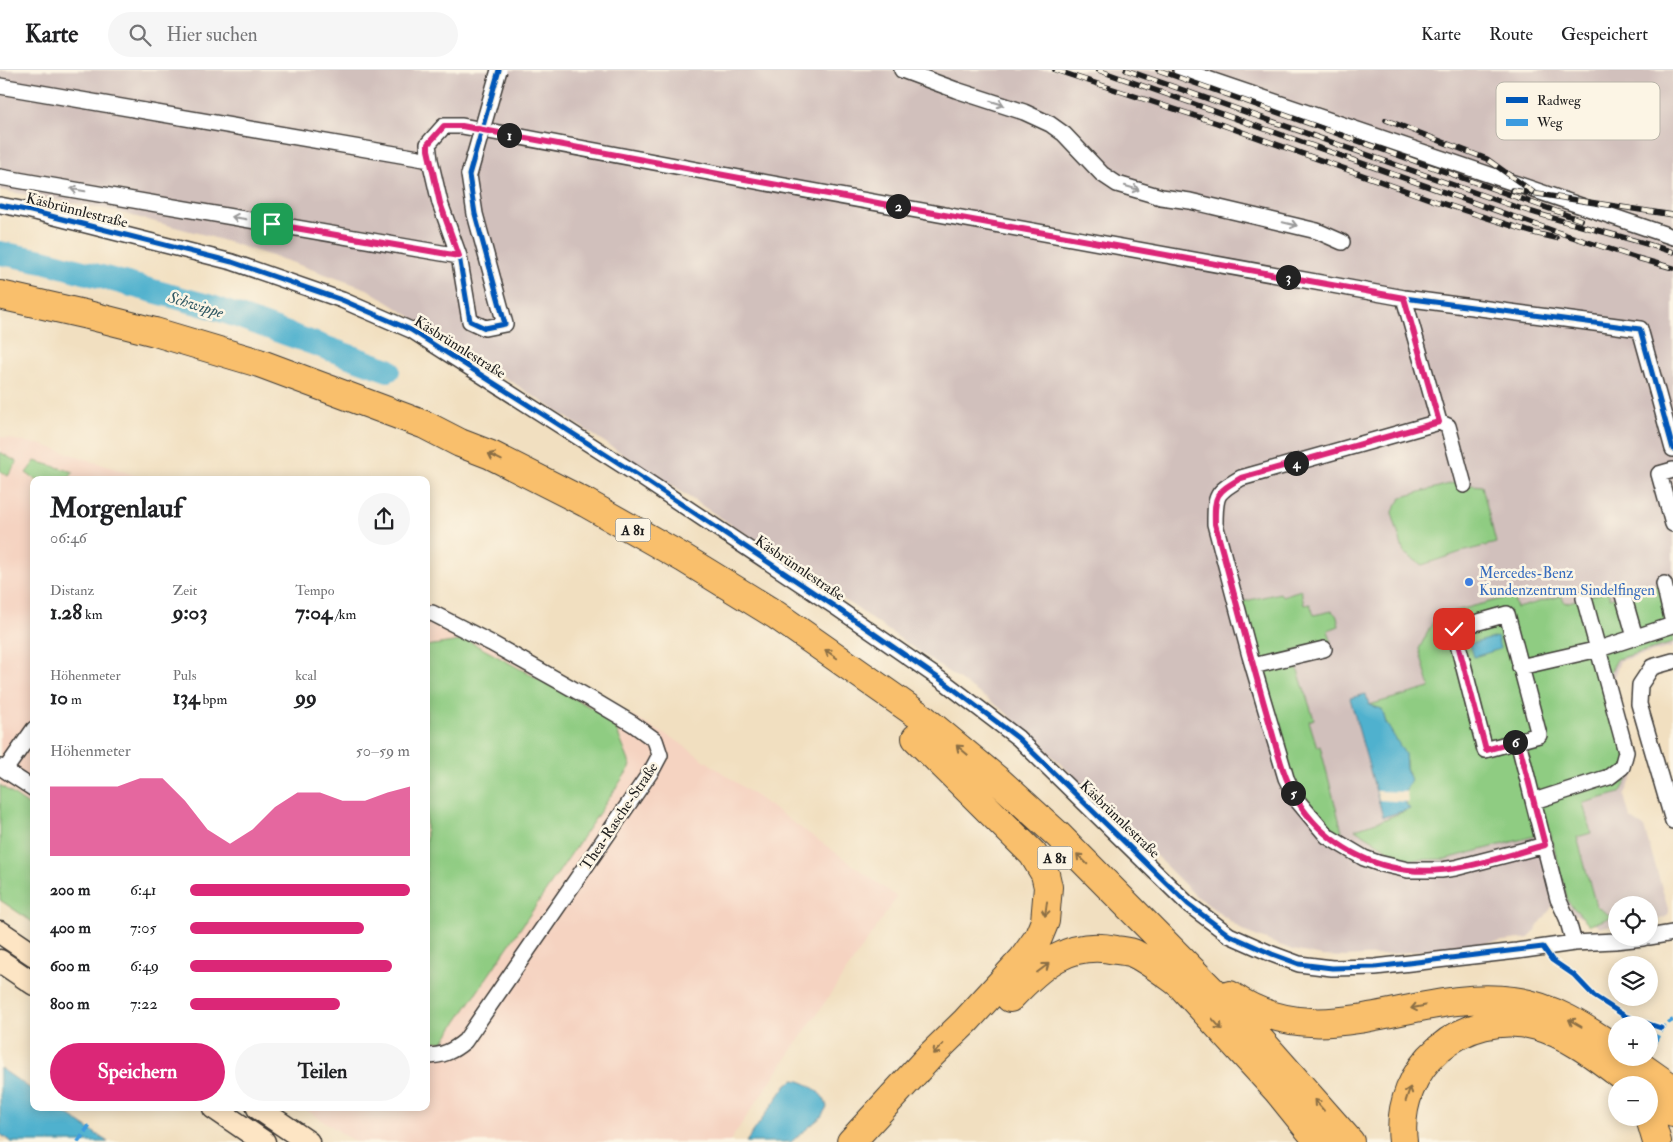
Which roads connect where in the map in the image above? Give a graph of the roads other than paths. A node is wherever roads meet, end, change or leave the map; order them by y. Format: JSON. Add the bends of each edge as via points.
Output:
{"nodes":[{"id":1,"x":499,"y":70,"type":"edge"},
{"id":2,"x":902,"y":70,"type":"edge"},
{"id":3,"x":1181,"y":70,"type":"edge"},
{"id":4,"x":0,"y":86,"type":"edge"},
{"id":5,"x":430,"y":160,"type":"junction"},
{"id":6,"x":0,"y":177,"type":"edge"},
{"id":7,"x":0,"y":205,"type":"edge"},
{"id":8,"x":1673,"y":237,"type":"edge"},
{"id":9,"x":1342,"y":242,"type":"dead end"},
{"id":10,"x":459,"y":256,"type":"junction"},
{"id":11,"x":0,"y":295,"type":"edge"},
{"id":12,"x":1404,"y":298,"type":"junction"},
{"id":13,"x":0,"y":311,"type":"edge"},
{"id":14,"x":1439,"y":422,"type":"junction"},
{"id":15,"x":1673,"y":449,"type":"edge"},
{"id":16,"x":1673,"y":470,"type":"edge"},
{"id":17,"x":1464,"y":485,"type":"dead end"},
{"id":18,"x":1673,"y":524,"type":"edge"},
{"id":19,"x":1664,"y":584,"type":"dead end"},
{"id":20,"x":1623,"y":595,"type":"dead end"},
{"id":21,"x":1584,"y":598,"type":"dead end"},
{"id":22,"x":430,"y":616,"type":"edge"},
{"id":23,"x":1673,"y":624,"type":"edge"},
{"id":24,"x":1635,"y":637,"type":"junction"},
{"id":25,"x":1324,"y":649,"type":"dead end"},
{"id":26,"x":1599,"y":649,"type":"junction"},
{"id":27,"x":1673,"y":661,"type":"edge"},
{"id":28,"x":1253,"y":666,"type":"junction"},
{"id":29,"x":1520,"y":667,"type":"junction"},
{"id":30,"x":30,"y":734,"type":"edge"},
{"id":31,"x":916,"y":738,"type":"junction"},
{"id":32,"x":1518,"y":741,"type":"junction"},
{"id":33,"x":2,"y":769,"type":"edge"},
{"id":34,"x":30,"y":786,"type":"edge"},
{"id":35,"x":1534,"y":801,"type":"junction"},
{"id":36,"x":1673,"y":821,"type":"edge"},
{"id":37,"x":1545,"y":845,"type":"junction"},
{"id":38,"x":0,"y":932,"type":"edge"},
{"id":39,"x":1673,"y":933,"type":"edge"},
{"id":40,"x":1658,"y":936,"type":"edge"},
{"id":41,"x":1608,"y":941,"type":"edge"},
{"id":42,"x":1166,"y":943,"type":"junction"},
{"id":43,"x":1574,"y":943,"type":"junction"},
{"id":44,"x":30,"y":952,"type":"edge"},
{"id":45,"x":0,"y":962,"type":"edge"},
{"id":46,"x":30,"y":981,"type":"edge"},
{"id":47,"x":1184,"y":988,"type":"junction"},
{"id":48,"x":430,"y":1056,"type":"edge"},
{"id":49,"x":1673,"y":1072,"type":"edge"},
{"id":50,"x":1633,"y":1074,"type":"edge"},
{"id":51,"x":1673,"y":1089,"type":"edge"},
{"id":52,"x":218,"y":1111,"type":"edge"},
{"id":53,"x":262,"y":1111,"type":"edge"},
{"id":54,"x":1673,"y":1113,"type":"edge"},
{"id":55,"x":1652,"y":1126,"type":"edge"},
{"id":56,"x":264,"y":1142,"type":"edge"},
{"id":57,"x":308,"y":1142,"type":"edge"},
{"id":58,"x":851,"y":1142,"type":"edge"},
{"id":59,"x":877,"y":1142,"type":"edge"},
{"id":60,"x":1320,"y":1142,"type":"edge"},
{"id":61,"x":1350,"y":1142,"type":"edge"},
{"id":62,"x":1403,"y":1142,"type":"edge"},
{"id":63,"x":1657,"y":1142,"type":"edge"}],
"edges":[{"from":1,"to":10,"type":"street","bridge":true,"via":[[470,174],[475,214],[505,324],[485,328],[470,321]]},
{"from":2,"to":9,"type":"street","one_way":true,"via":[[963,88],[1050,124],[1102,174],[1117,184],[1161,197],[1317,231]]},
{"from":3,"to":8,"type":"street"},
{"from":4,"to":5,"type":"street"},
{"from":5,"to":10,"type":"street","via":[[440,203]]},
{"from":5,"to":12,"type":"street","via":[[428,144],[444,126],[462,126]]},
{"from":10,"to":6,"type":"street","one_way":true},
{"from":7,"to":43,"type":"street","name":"Käsbrünnlestraße","via":[[31,210],[232,262],[342,300],[411,330],[652,485],[947,684],[1018,738],[1188,904],[1229,935],[1299,964],[1332,968],[1375,967]]},
{"from":42,"to":11,"type":"highway","number":"A 81","one_way":true,"via":[[1058,835],[924,720],[776,615],[586,503],[425,425],[266,366],[155,332]]},
{"from":12,"to":14,"type":"street"},
{"from":12,"to":15,"type":"street","via":[[1640,329]]},
{"from":13,"to":31,"type":"highway","number":"A 81","via":[[89,331],[235,373],[341,410],[473,466],[640,552],[694,584],[784,643]]},
{"from":14,"to":17,"type":"street","via":[[1448,426]]},
{"from":14,"to":28,"type":"street","via":[[1241,478],[1220,491],[1215,507],[1215,524]]},
{"from":16,"to":18,"type":"street","via":[[1659,474]]},
{"from":19,"to":23,"type":"street"},
{"from":20,"to":24,"type":"street"},
{"from":21,"to":26,"type":"street"},
{"from":22,"to":48,"type":"street","name":"Thea-Rasche-Straße","via":[[491,643],[632,724],[655,740],[660,755],[465,1040],[454,1051]]},
{"from":23,"to":24,"type":"street"},
{"from":24,"to":26,"type":"street"},
{"from":25,"to":28,"type":"street"},
{"from":26,"to":29,"type":"street"},
{"from":26,"to":35,"type":"street","via":[[1626,752],[1622,767],[1609,778]]},
{"from":27,"to":36,"type":"street","via":[[1652,667],[1640,685],[1639,704]]},
{"from":28,"to":37,"type":"street","via":[[1286,778],[1296,799],[1327,836],[1344,848],[1385,865],[1408,870],[1441,870]]},
{"from":29,"to":32,"type":"street","via":[[1539,735]]},
{"from":29,"to":32,"type":"street","via":[[1507,614],[1454,629],[1486,750]]},
{"from":30,"to":33,"type":"street"},
{"from":31,"to":47,"type":"highway","number":"A 81","via":[[992,800],[1100,900]]},
{"from":31,"to":58,"type":"highway","one_way":true,"via":[[1033,854],[1045,874],[1048,887],[1044,921],[1038,938],[1023,960]]},
{"from":32,"to":35,"type":"street"},
{"from":33,"to":34,"type":"street"},
{"from":35,"to":37,"type":"street"},
{"from":37,"to":43,"type":"street","via":[[1558,899]]},
{"from":38,"to":44,"type":"main road"},
{"from":39,"to":40,"type":"street"},
{"from":41,"to":43,"type":"street","name":"Käsbrünnlestraße"},
{"from":50,"to":42,"type":"highway","one_way":true,"via":[[1585,1028],[1550,1010],[1516,1001],[1485,998],[1451,1001],[1343,1022],[1300,1022],[1270,1016],[1225,991]]},
{"from":61,"to":42,"type":"highway","number":"A 81","one_way":true,"via":[[1253,1032]]},
{"from":45,"to":46,"type":"main road"},
{"from":59,"to":47,"type":"highway","one_way":true,"via":[[1021,987],[1066,953],[1095,946],[1134,953]]},
{"from":47,"to":60,"type":"highway","number":"A 81","one_way":true},
{"from":49,"to":50,"type":"highway"},
{"from":50,"to":51,"type":"highway"},
{"from":50,"to":54,"type":"highway"},
{"from":62,"to":50,"type":"highway","one_way":true,"via":[[1405,1104],[1418,1073],[1428,1058],[1468,1030],[1508,1022],[1525,1024],[1551,1032]]},
{"from":52,"to":56,"type":"main road"},
{"from":53,"to":57,"type":"main road"},
{"from":55,"to":63,"type":"highway"}]}
